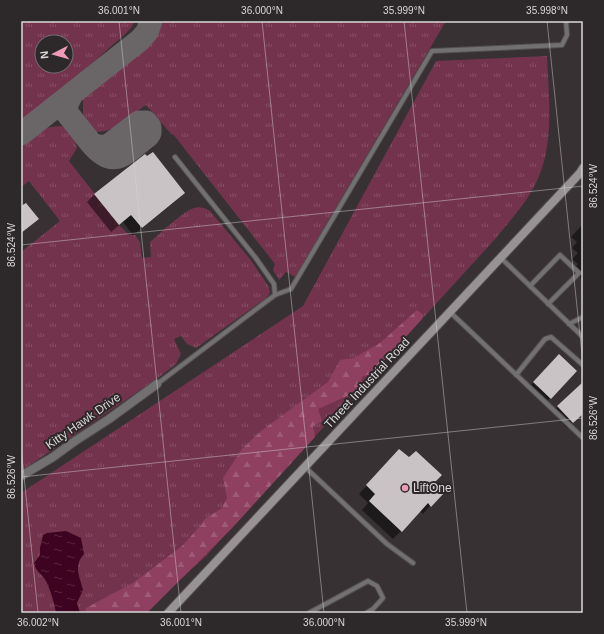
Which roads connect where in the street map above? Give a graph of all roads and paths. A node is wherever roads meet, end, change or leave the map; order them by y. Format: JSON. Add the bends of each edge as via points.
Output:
{"nodes":[{"id":1,"x":566,"y":21,"type":"edge"},
{"id":2,"x":175,"y":157,"type":"dead end"},
{"id":3,"x":582,"y":173,"type":"edge"},
{"id":4,"x":501,"y":258,"type":"junction"},
{"id":5,"x":530,"y":286,"type":"junction"},
{"id":6,"x":275,"y":295,"type":"junction"},
{"id":7,"x":548,"y":304,"type":"junction"},
{"id":8,"x":450,"y":312,"type":"junction"},
{"id":9,"x":583,"y":317,"type":"edge"},
{"id":10,"x":569,"y":324,"type":"junction"},
{"id":11,"x":583,"y":337,"type":"edge"},
{"id":12,"x":583,"y":365,"type":"edge"},
{"id":13,"x":516,"y":375,"type":"junction"},
{"id":14,"x":158,"y":384,"type":"joint"},
{"id":15,"x":583,"y":438,"type":"edge"},
{"id":16,"x":305,"y":467,"type":"junction"},
{"id":17,"x":21,"y":476,"type":"edge"},
{"id":18,"x":413,"y":564,"type":"dead end"},
{"id":19,"x":168,"y":613,"type":"edge"},
{"id":20,"x":310,"y":613,"type":"edge"},
{"id":21,"x":366,"y":613,"type":"edge"}],
"edges":[{"from":1,"to":6,"type":"lane","via":[[567,35],[562,45],[432,51],[291,289]]},
{"from":2,"to":6,"type":"lane","via":[[255,257],[274,284]]},
{"from":3,"to":4,"type":"street","name":"Threet Industrial Road"},
{"from":4,"to":5,"type":"lane"},
{"from":4,"to":8,"type":"street","name":"Threet Industrial Road"},
{"from":5,"to":7,"type":"lane"},
{"from":5,"to":7,"type":"lane","via":[[560,255],[579,273]]},
{"from":6,"to":14,"type":"lane"},
{"from":7,"to":10,"type":"lane"},
{"from":8,"to":13,"type":"lane"},
{"from":8,"to":16,"type":"street","name":"Threet Industrial Road"},
{"from":9,"to":10,"type":"lane"},
{"from":10,"to":11,"type":"lane"},
{"from":12,"to":13,"type":"lane","via":[[551,337],[546,339]]},
{"from":13,"to":15,"type":"lane"},
{"from":14,"to":17,"type":"street","name":"Kitty Hawk Drive","via":[[109,420]]},
{"from":16,"to":18,"type":"lane","via":[[387,544]]},
{"from":16,"to":19,"type":"street","name":"Threet Industrial Road"},
{"from":20,"to":21,"type":"lane","via":[[368,581],[376,586],[383,598]]}]}
